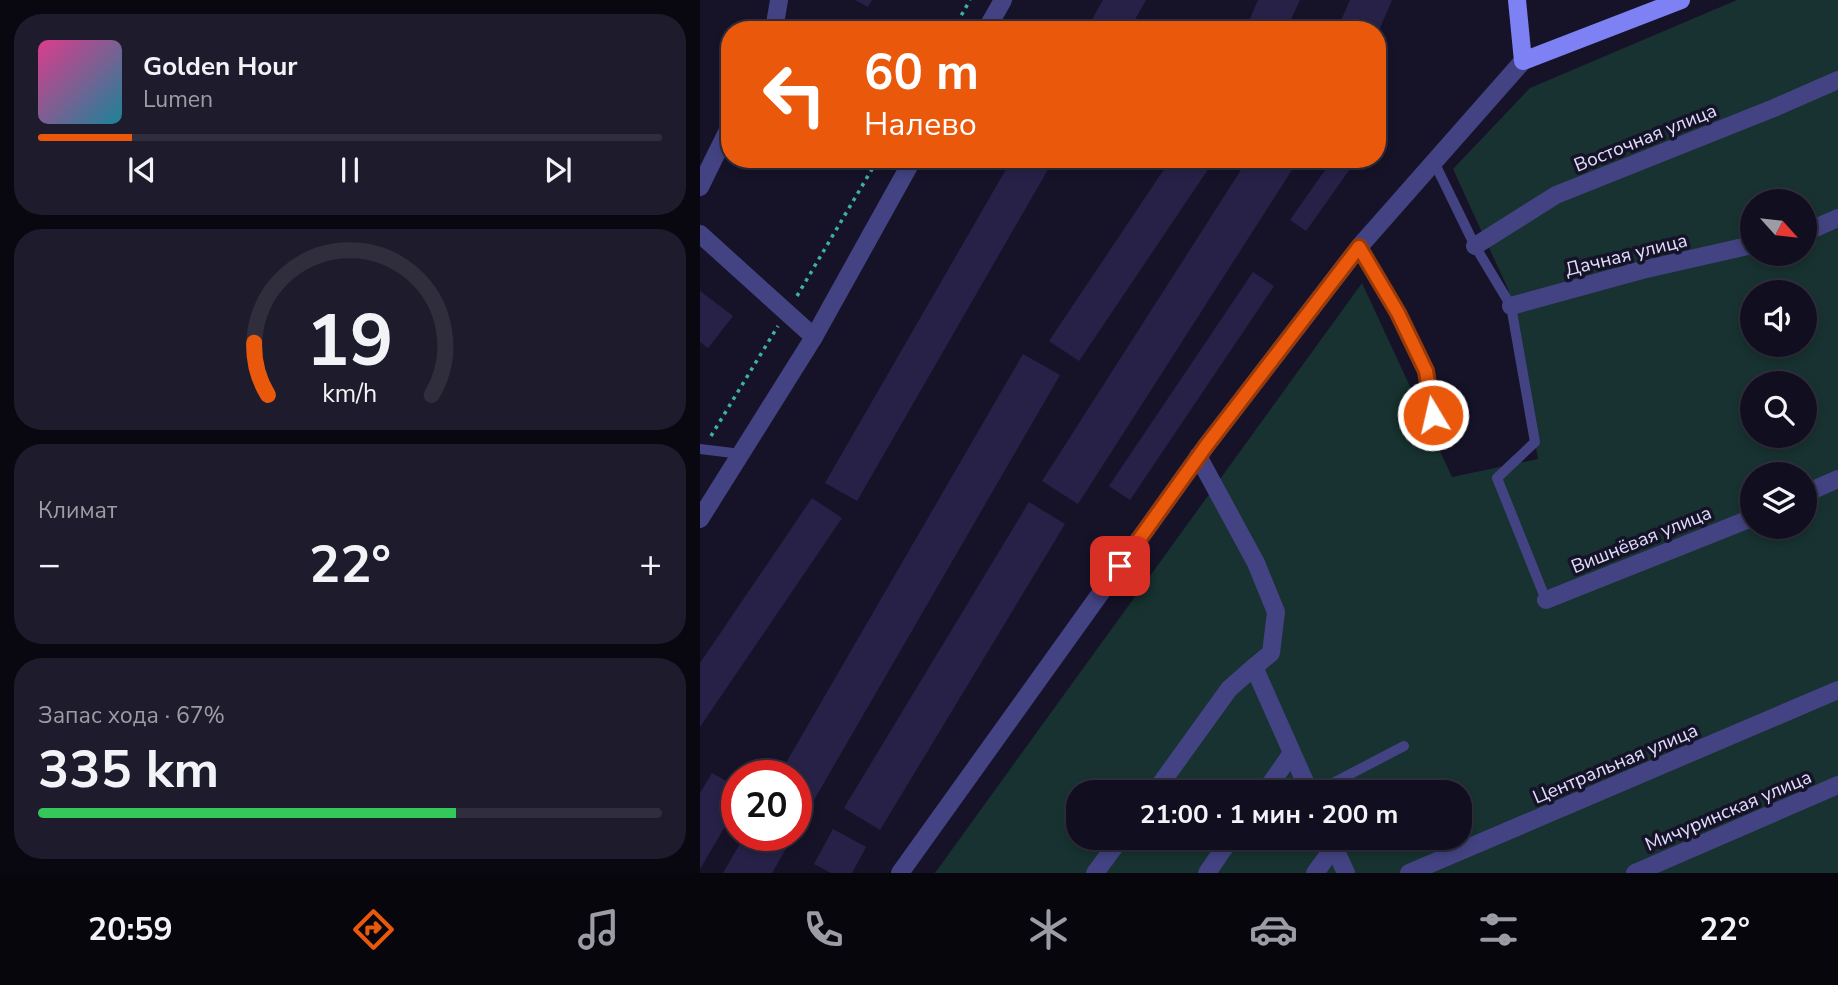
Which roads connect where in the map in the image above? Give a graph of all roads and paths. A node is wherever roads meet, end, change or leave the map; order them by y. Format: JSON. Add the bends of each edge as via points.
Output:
{"nodes":[{"id":1,"x":779,"y":0,"type":"edge"},
{"id":2,"x":970,"y":0,"type":"edge"},
{"id":3,"x":1003,"y":0,"type":"edge"},
{"id":4,"x":1517,"y":0,"type":"edge"},
{"id":5,"x":1681,"y":0,"type":"edge"},
{"id":6,"x":776,"y":21,"type":"edge"},
{"id":7,"x":958,"y":21,"type":"edge"},
{"id":8,"x":991,"y":21,"type":"edge"},
{"id":9,"x":1523,"y":61,"type":"junction"},
{"id":10,"x":1838,"y":80,"type":"edge"},
{"id":11,"x":721,"y":144,"type":"edge"},
{"id":12,"x":1434,"y":162,"type":"junction"},
{"id":13,"x":908,"y":168,"type":"edge"},
{"id":14,"x":700,"y":187,"type":"edge"},
{"id":15,"x":1838,"y":218,"type":"edge"},
{"id":16,"x":1817,"y":227,"type":"edge"},
{"id":17,"x":700,"y":234,"type":"edge"},
{"id":18,"x":1475,"y":246,"type":"junction"},
{"id":19,"x":1359,"y":247,"type":"junction"},
{"id":20,"x":1740,"y":248,"type":"edge"},
{"id":21,"x":1511,"y":306,"type":"junction"},
{"id":22,"x":814,"y":337,"type":"junction"},
{"id":23,"x":1433,"y":415,"type":"dead end"},
{"id":24,"x":700,"y":449,"type":"edge"},
{"id":25,"x":741,"y":454,"type":"junction"},
{"id":26,"x":1198,"y":456,"type":"junction"},
{"id":27,"x":1838,"y":479,"type":"edge"},
{"id":28,"x":1817,"y":488,"type":"edge"},
{"id":29,"x":700,"y":519,"type":"edge"},
{"id":30,"x":1740,"y":523,"type":"edge"},
{"id":31,"x":1546,"y":600,"type":"joint"},
{"id":32,"x":1254,"y":667,"type":"junction"},
{"id":33,"x":1838,"y":690,"type":"edge"},
{"id":34,"x":1404,"y":746,"type":"dead end"},
{"id":35,"x":1292,"y":753,"type":"junction"},
{"id":36,"x":1163,"y":780,"type":"edge"},
{"id":37,"x":1273,"y":780,"type":"edge"},
{"id":38,"x":1306,"y":780,"type":"edge"},
{"id":39,"x":1337,"y":780,"type":"edge"},
{"id":40,"x":1838,"y":785,"type":"edge"},
{"id":41,"x":1112,"y":850,"type":"edge"},
{"id":42,"x":1223,"y":850,"type":"edge"},
{"id":43,"x":1328,"y":850,"type":"edge"},
{"id":44,"x":1336,"y":850,"type":"edge"},
{"id":45,"x":900,"y":873,"type":"edge"},
{"id":46,"x":1095,"y":873,"type":"edge"},
{"id":47,"x":1207,"y":873,"type":"edge"},
{"id":48,"x":1315,"y":873,"type":"edge"},
{"id":49,"x":1346,"y":873,"type":"edge"},
{"id":50,"x":1409,"y":873,"type":"edge"},
{"id":51,"x":1635,"y":873,"type":"edge"}],
"edges":[{"from":1,"to":6,"type":"street"},
{"from":2,"to":7,"type":"path"},
{"from":3,"to":8,"type":"street"},
{"from":4,"to":9,"type":"main road"},
{"from":5,"to":9,"type":"main road"},
{"from":9,"to":12,"type":"street"},
{"from":10,"to":18,"type":"street","name":"Восточная улица","via":[[1556,195]]},
{"from":11,"to":14,"type":"street"},
{"from":12,"to":18,"type":"lane"},
{"from":12,"to":19,"type":"street"},
{"from":13,"to":22,"type":"street"},
{"from":15,"to":16,"type":"street"},
{"from":17,"to":22,"type":"street"},
{"from":18,"to":21,"type":"lane"},
{"from":19,"to":23,"type":"lane","via":[[1426,371]]},
{"from":19,"to":26,"type":"street"},
{"from":20,"to":21,"type":"street","name":"Дачная улица"},
{"from":21,"to":31,"type":"lane","via":[[1535,442],[1497,478]]},
{"from":22,"to":25,"type":"street"},
{"from":24,"to":25,"type":"lane"},
{"from":25,"to":29,"type":"street"},
{"from":26,"to":32,"type":"street","via":[[1256,563],[1276,612],[1271,653]]},
{"from":26,"to":45,"type":"street"},
{"from":27,"to":28,"type":"street"},
{"from":30,"to":31,"type":"street","name":"Вишнёвая улица"},
{"from":32,"to":35,"type":"street"},
{"from":32,"to":36,"type":"street","via":[[1229,689]]},
{"from":33,"to":50,"type":"street","name":"Центральная улица"},
{"from":34,"to":39,"type":"lane"},
{"from":35,"to":37,"type":"street"},
{"from":35,"to":38,"type":"street"},
{"from":40,"to":51,"type":"street","name":"Мичуринская улица"},
{"from":41,"to":46,"type":"street"},
{"from":42,"to":47,"type":"street"},
{"from":43,"to":48,"type":"street"},
{"from":44,"to":49,"type":"street"}]}
